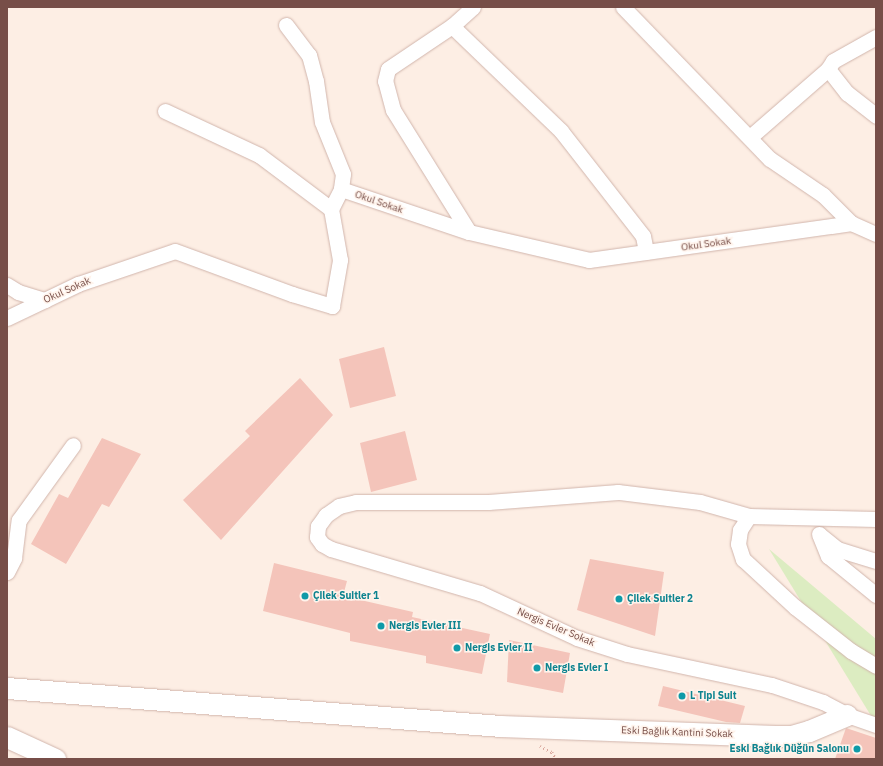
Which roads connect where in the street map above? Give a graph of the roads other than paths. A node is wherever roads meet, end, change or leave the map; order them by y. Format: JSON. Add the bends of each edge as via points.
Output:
{"nodes":[{"id":1,"x":473,"y":7,"type":"edge"},
{"id":2,"x":623,"y":7,"type":"edge"},
{"id":3,"x":286,"y":26,"type":"dead end"},
{"id":4,"x":452,"y":26,"type":"junction"},
{"id":5,"x":876,"y":37,"type":"edge"},
{"id":6,"x":828,"y":69,"type":"junction"},
{"id":7,"x":166,"y":112,"type":"dead end"},
{"id":8,"x":876,"y":116,"type":"edge"},
{"id":9,"x":750,"y":137,"type":"junction"},
{"id":10,"x":341,"y":189,"type":"junction"},
{"id":11,"x":331,"y":209,"type":"junction"},
{"id":12,"x":851,"y":223,"type":"junction"},
{"id":13,"x":469,"y":232,"type":"junction"},
{"id":14,"x":876,"y":234,"type":"edge"},
{"id":15,"x":646,"y":252,"type":"junction"},
{"id":16,"x":7,"y":285,"type":"edge"},
{"id":17,"x":45,"y":300,"type":"junction"},
{"id":18,"x":7,"y":318,"type":"edge"},
{"id":19,"x":74,"y":444,"type":"dead end"},
{"id":20,"x":749,"y":516,"type":"junction"},
{"id":21,"x":818,"y":516,"type":"junction"},
{"id":22,"x":876,"y":520,"type":"edge"},
{"id":23,"x":819,"y":534,"type":"junction"},
{"id":24,"x":876,"y":561,"type":"edge"},
{"id":25,"x":7,"y":572,"type":"edge"},
{"id":26,"x":876,"y":595,"type":"edge"},
{"id":27,"x":876,"y":666,"type":"edge"},
{"id":28,"x":7,"y":688,"type":"edge"},
{"id":29,"x":847,"y":715,"type":"junction"},
{"id":30,"x":876,"y":725,"type":"edge"},
{"id":31,"x":7,"y":738,"type":"edge"},
{"id":32,"x":55,"y":759,"type":"edge"}],
"edges":[{"from":1,"to":4,"type":"street"},
{"from":2,"to":9,"type":"street"},
{"from":3,"to":10,"type":"street","via":[[309,55],[322,122],[343,174]]},
{"from":4,"to":13,"type":"street","via":[[388,69],[385,81],[393,110]]},
{"from":4,"to":15,"type":"street","via":[[561,131],[643,236]]},
{"from":5,"to":6,"type":"street","via":[[833,61]]},
{"from":6,"to":8,"type":"street","via":[[847,93]]},
{"from":6,"to":9,"type":"street"},
{"from":7,"to":11,"type":"street","via":[[259,155]]},
{"from":9,"to":12,"type":"street","via":[[770,159],[823,195]]},
{"from":10,"to":11,"type":"street"},
{"from":10,"to":13,"type":"street","name":"Okul Sokak"},
{"from":11,"to":17,"type":"street","name":"Okul Sokak","via":[[340,260],[332,306],[292,294],[175,250],[78,284]]},
{"from":12,"to":14,"type":"street"},
{"from":12,"to":15,"type":"street","name":"Okul Sokak"},
{"from":13,"to":15,"type":"street","name":"Okul Sokak","via":[[590,260]]},
{"from":16,"to":17,"type":"street","via":[[18,292]]},
{"from":17,"to":18,"type":"street","name":"Okul Sokak"},
{"from":19,"to":25,"type":"street","via":[[19,520],[14,558]]},
{"from":20,"to":21,"type":"street"},
{"from":20,"to":27,"type":"street","via":[[740,530],[738,544],[744,559],[795,608],[851,651]]},
{"from":20,"to":29,"type":"street","name":"Nergis Evler Sokak","via":[[700,502],[618,492],[488,502],[356,502],[339,506],[326,515],[318,526],[317,537],[322,544],[331,549],[480,593],[577,638],[627,654],[772,685],[824,702]]},
{"from":21,"to":22,"type":"street"},
{"from":21,"to":23,"type":"street"},
{"from":23,"to":24,"type":"street","via":[[837,550]]},
{"from":23,"to":26,"type":"street","via":[[828,556]]},
{"from":28,"to":29,"type":"street","name":"Eski Bağlık Kantini Sokak","via":[[473,724],[791,736]]},
{"from":29,"to":30,"type":"street"},
{"from":31,"to":32,"type":"street"}]}
